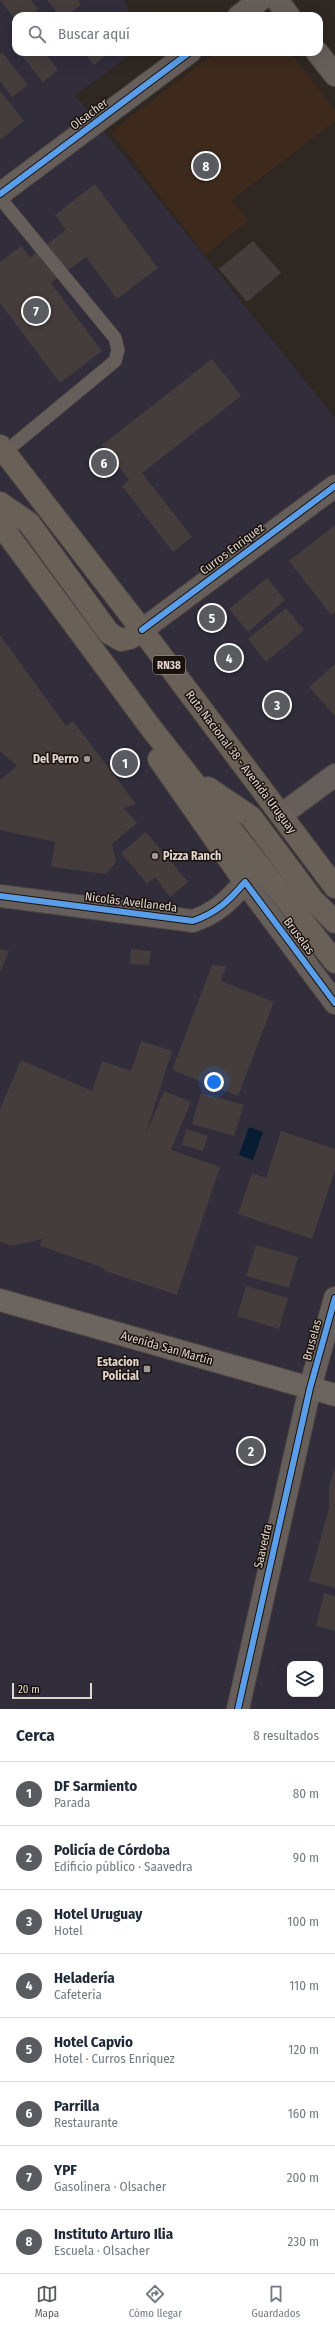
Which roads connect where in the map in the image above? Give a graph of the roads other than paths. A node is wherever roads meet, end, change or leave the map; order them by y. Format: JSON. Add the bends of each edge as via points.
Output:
{"nodes":[{"id":1,"x":260,"y":0,"type":"edge"},
{"id":2,"x":277,"y":0,"type":"edge"},
{"id":3,"x":244,"y":12,"type":"edge"},
{"id":4,"x":286,"y":12,"type":"edge"},
{"id":5,"x":185,"y":56,"type":"edge"},
{"id":6,"x":320,"y":56,"type":"edge"},
{"id":7,"x":335,"y":74,"type":"edge"},
{"id":8,"x":0,"y":194,"type":"edge"},
{"id":9,"x":0,"y":198,"type":"edge"},
{"id":10,"x":2,"y":449,"type":"edge"},
{"id":11,"x":335,"y":486,"type":"edge"},
{"id":12,"x":0,"y":503,"type":"edge"},
{"id":13,"x":0,"y":524,"type":"edge"},
{"id":14,"x":142,"y":630,"type":"junction"},
{"id":15,"x":151,"y":728,"type":"junction"},
{"id":16,"x":335,"y":775,"type":"edge"},
{"id":17,"x":192,"y":778,"type":"junction"},
{"id":18,"x":281,"y":815,"type":"junction"},
{"id":19,"x":245,"y":882,"type":"junction"},
{"id":20,"x":335,"y":888,"type":"edge"},
{"id":21,"x":0,"y":896,"type":"edge"},
{"id":22,"x":335,"y":922,"type":"edge"},
{"id":23,"x":335,"y":962,"type":"edge"},
{"id":24,"x":335,"y":1003,"type":"edge"},
{"id":25,"x":335,"y":1298,"type":"edge"},
{"id":26,"x":0,"y":1300,"type":"edge"},
{"id":27,"x":310,"y":1388,"type":"junction"},
{"id":28,"x":335,"y":1395,"type":"edge"},
{"id":29,"x":238,"y":1709,"type":"edge"}],
"edges":[{"from":1,"to":3,"type":"street"},
{"from":2,"to":4,"type":"street"},
{"from":5,"to":8,"type":"street","name":"Olsacher"},
{"from":6,"to":7,"type":"street"},
{"from":9,"to":10,"type":"lane","via":[[115,338],[118,350],[115,362]]},
{"from":10,"to":14,"type":"main road","name":"Ruta Nacional 38 - Avenida Uruguay","number":"RN38"},
{"from":11,"to":14,"type":"street","name":"Curros Enriquez"},
{"from":12,"to":14,"type":"main road","via":[[29,523],[109,633],[121,640],[130,638]]},
{"from":13,"to":15,"type":"main road"},
{"from":14,"to":18,"type":"main road","name":"Ruta Nacional 38 - Avenida Uruguay","number":"RN38"},
{"from":15,"to":17,"type":"main road"},
{"from":15,"to":19,"type":"main road","via":[[152,748]]},
{"from":16,"to":18,"type":"street"},
{"from":17,"to":22,"type":"main road","via":[[251,817],[313,900]]},
{"from":17,"to":23,"type":"main road"},
{"from":18,"to":20,"type":"main road","name":"Ruta Nacional 38 - Avenida Uruguay","number":"RN38"},
{"from":19,"to":21,"type":"street","name":"Nicolás Avellaneda","via":[[227,903],[211,915],[194,921]]},
{"from":19,"to":24,"type":"street","name":"Bruselas"},
{"from":25,"to":27,"type":"street","name":"Bruselas"},
{"from":26,"to":27,"type":"main road","name":"Avenida San Martín"},
{"from":27,"to":28,"type":"main road","name":"Avenida San Martín"},
{"from":27,"to":29,"type":"street","name":"Saavedra"}]}
